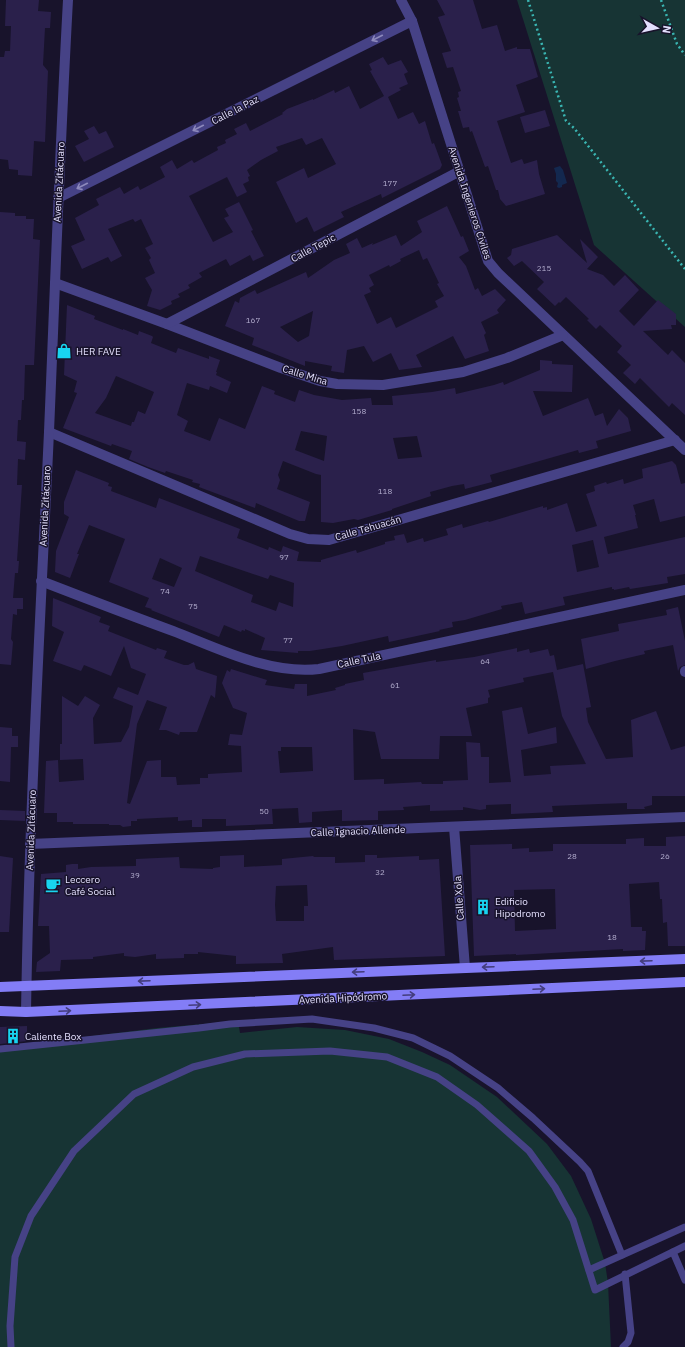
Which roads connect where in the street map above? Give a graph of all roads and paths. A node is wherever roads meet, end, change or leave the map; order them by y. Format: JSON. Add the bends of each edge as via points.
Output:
{"nodes":[{"id":1,"x":68,"y":0,"type":"edge"},
{"id":2,"x":401,"y":0,"type":"edge"},
{"id":3,"x":528,"y":0,"type":"edge"},
{"id":4,"x":661,"y":0,"type":"edge"},
{"id":5,"x":412,"y":21,"type":"junction"},
{"id":6,"x":685,"y":55,"type":"edge"},
{"id":7,"x":460,"y":171,"type":"junction"},
{"id":8,"x":58,"y":198,"type":"junction"},
{"id":9,"x":685,"y":270,"type":"edge"},
{"id":10,"x":55,"y":283,"type":"junction"},
{"id":11,"x":167,"y":324,"type":"junction"},
{"id":12,"x":563,"y":335,"type":"junction"},
{"id":13,"x":49,"y":432,"type":"junction"},
{"id":14,"x":675,"y":440,"type":"junction"},
{"id":15,"x":685,"y":450,"type":"edge"},
{"id":16,"x":41,"y":581,"type":"junction"},
{"id":17,"x":685,"y":590,"type":"edge"},
{"id":18,"x":685,"y":818,"type":"edge"},
{"id":19,"x":454,"y":827,"type":"junction"},
{"id":20,"x":30,"y":844,"type":"junction"},
{"id":21,"x":685,"y":959,"type":"edge"},
{"id":22,"x":465,"y":968,"type":"junction"},
{"id":23,"x":685,"y":982,"type":"edge"},
{"id":24,"x":27,"y":986,"type":"junction"},
{"id":25,"x":0,"y":987,"type":"edge"},
{"id":26,"x":0,"y":1012,"type":"edge"},
{"id":27,"x":26,"y":1012,"type":"junction"},
{"id":28,"x":0,"y":1049,"type":"edge"},
{"id":29,"x":685,"y":1227,"type":"edge"},
{"id":30,"x":685,"y":1246,"type":"edge"},
{"id":31,"x":673,"y":1252,"type":"junction"},
{"id":32,"x":622,"y":1255,"type":"junction"},
{"id":33,"x":589,"y":1270,"type":"junction"},
{"id":34,"x":625,"y":1274,"type":"junction"},
{"id":35,"x":685,"y":1280,"type":"edge"},
{"id":36,"x":11,"y":1347,"type":"edge"},
{"id":37,"x":624,"y":1347,"type":"edge"}],
"edges":[{"from":1,"to":8,"type":"street","name":"Avenida Zitácuaro"},
{"from":2,"to":5,"type":"street","name":"Avenida Ingenieros Civiles"},
{"from":3,"to":9,"type":"path","via":[[566,121]]},
{"from":4,"to":6,"type":"path","via":[[677,44]]},
{"from":5,"to":7,"type":"street","name":"Avenida Ingenieros Civiles"},
{"from":5,"to":8,"type":"street","name":"Calle la Paz","one_way":true},
{"from":7,"to":11,"type":"street","name":"Calle Tepic"},
{"from":7,"to":12,"type":"street","name":"Avenida Ingenieros Civiles","via":[[488,261]]},
{"from":8,"to":10,"type":"street","name":"Avenida Zitácuaro"},
{"from":10,"to":11,"type":"street","name":"Calle Mina"},
{"from":10,"to":13,"type":"street","name":"Avenida Zitácuaro"},
{"from":11,"to":12,"type":"street","name":"Calle Mina","via":[[281,368],[337,384],[383,385],[463,372],[507,358]]},
{"from":12,"to":14,"type":"street","name":"Avenida Ingenieros Civiles"},
{"from":13,"to":14,"type":"street","name":"Calle Tehuacán","via":[[290,534],[308,539],[329,540]]},
{"from":13,"to":16,"type":"street","name":"Avenida Zitácuaro"},
{"from":14,"to":15,"type":"street","name":"Avenida Ingenieros Civiles"},
{"from":16,"to":17,"type":"street","name":"Calle Tula","via":[[242,658],[286,670],[304,671]]},
{"from":16,"to":20,"type":"street","name":"Avenida Zitácuaro"},
{"from":18,"to":19,"type":"street","name":"Calle Ignacio Allende"},
{"from":19,"to":20,"type":"street","name":"Calle Ignacio Allende"},
{"from":19,"to":22,"type":"street","name":"Calle Xola"},
{"from":20,"to":24,"type":"street","name":"Avenida Zitácuaro"},
{"from":21,"to":22,"type":"main road","one_way":true},
{"from":22,"to":24,"type":"main road","one_way":true},
{"from":27,"to":23,"type":"main road","name":"Avenida Hipódromo","one_way":true},
{"from":24,"to":25,"type":"main road"},
{"from":24,"to":27,"type":"street","name":"Avenida Zitácuaro"},
{"from":26,"to":27,"type":"main road","name":"Avenida Hipódromo"},
{"from":28,"to":32,"type":"lane","via":[[230,1024],[312,1019],[374,1028],[413,1038],[450,1056],[498,1088],[580,1162],[588,1171]]},
{"from":29,"to":32,"type":"lane"},
{"from":30,"to":31,"type":"lane"},
{"from":31,"to":34,"type":"lane"},
{"from":31,"to":35,"type":"lane"},
{"from":32,"to":33,"type":"lane"},
{"from":33,"to":34,"type":"lane","via":[[595,1290]]},
{"from":33,"to":36,"type":"lane","via":[[573,1220],[529,1151],[477,1105],[437,1077],[387,1057],[330,1051],[245,1054],[193,1067],[134,1094],[74,1151],[30,1216],[15,1257]]},
{"from":34,"to":37,"type":"lane","via":[[631,1333]]}]}
